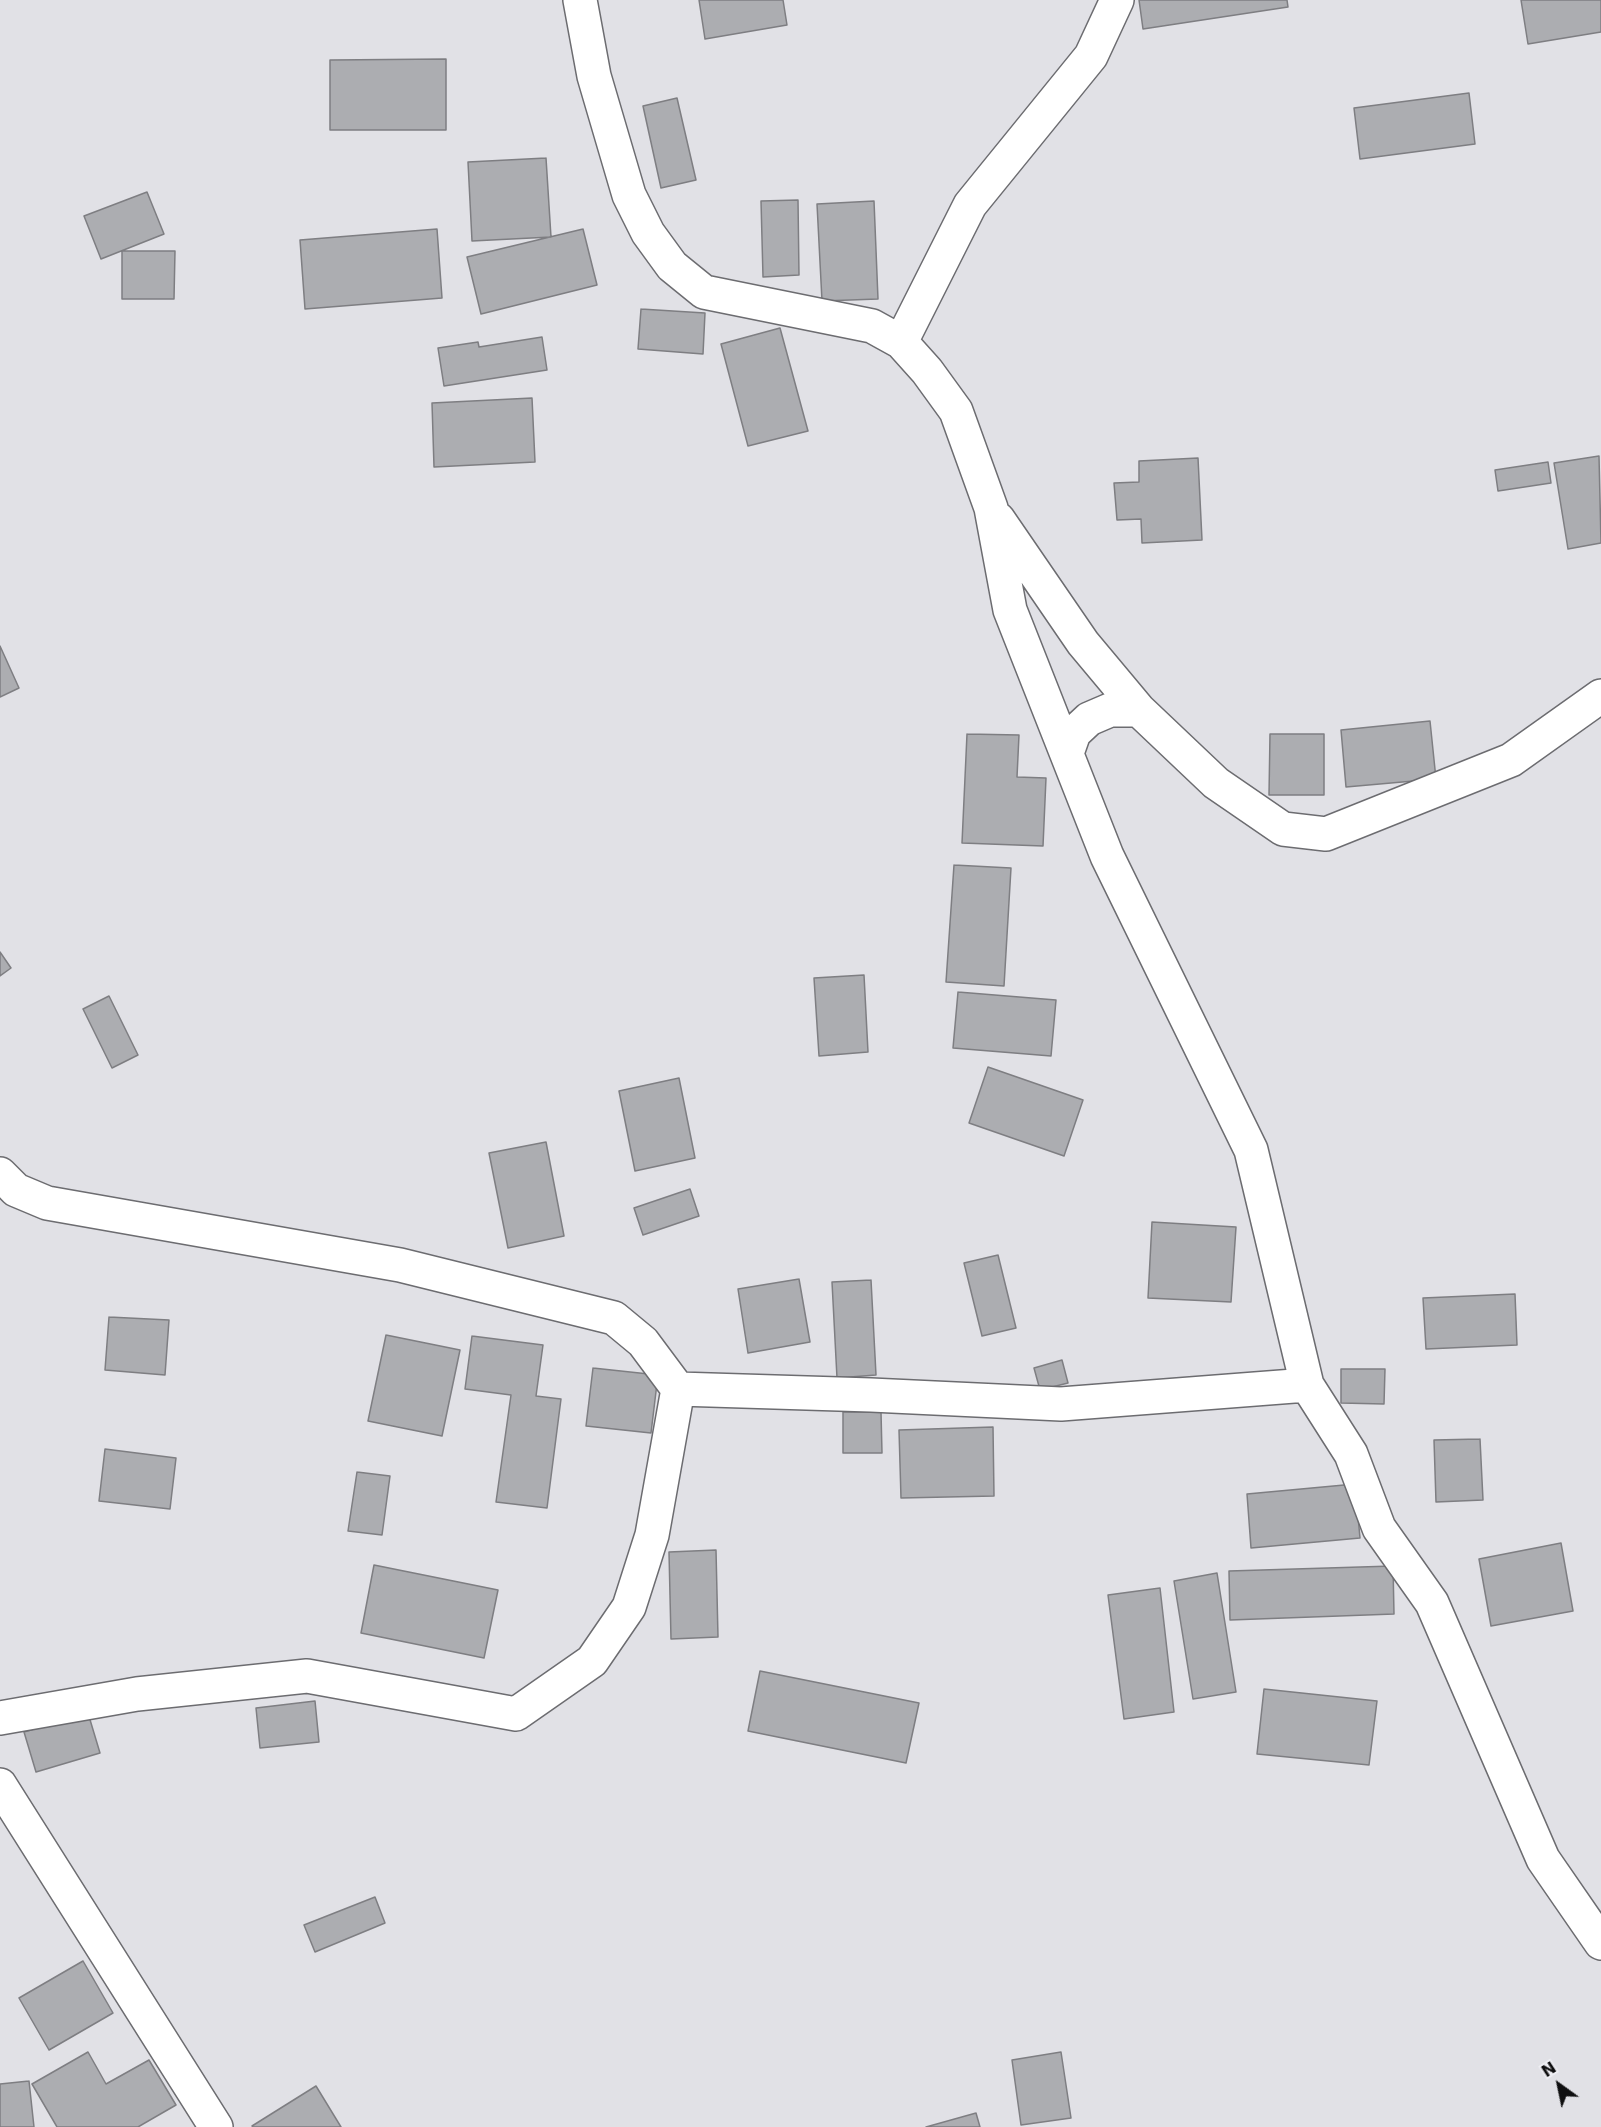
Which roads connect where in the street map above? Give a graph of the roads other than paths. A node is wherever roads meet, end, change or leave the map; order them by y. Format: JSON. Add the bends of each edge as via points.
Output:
{"nodes":[{"id":1,"x":580,"y":0,"type":"edge"},
{"id":2,"x":1117,"y":0,"type":"edge"},
{"id":3,"x":901,"y":342,"type":"junction"},
{"id":4,"x":991,"y":508,"type":"junction"},
{"id":5,"x":1024,"y":643,"type":"junction"},
{"id":6,"x":1083,"y":643,"type":"junction"},
{"id":7,"x":1601,"y":696,"type":"edge"},
{"id":8,"x":1139,"y":710,"type":"junction"},
{"id":9,"x":1067,"y":753,"type":"junction"},
{"id":10,"x":0,"y":1174,"type":"edge"},
{"id":11,"x":1307,"y":1385,"type":"junction"},
{"id":12,"x":678,"y":1389,"type":"junction"},
{"id":13,"x":0,"y":1718,"type":"edge"},
{"id":14,"x":0,"y":1785,"type":"edge"},
{"id":15,"x":1601,"y":1942,"type":"edge"},
{"id":16,"x":216,"y":2127,"type":"edge"}],
"edges":[{"from":1,"to":3,"type":"street","via":[[594,76],[629,195],[648,233],[672,266],[704,292],[872,326]]},
{"from":2,"to":3,"type":"street","via":[[1091,56],[970,205]]},
{"from":3,"to":4,"type":"street","via":[[956,411]]},
{"from":4,"to":5,"type":"street","via":[[1010,610]]},
{"from":4,"to":6,"type":"street"},
{"from":5,"to":6,"type":"street"},
{"from":5,"to":9,"type":"street"},
{"from":6,"to":8,"type":"street"},
{"from":7,"to":8,"type":"street","via":[[1511,760],[1326,834],[1283,829],[1216,783]]},
{"from":8,"to":9,"type":"street","via":[[1110,710],[1089,719],[1074,733]]},
{"from":9,"to":11,"type":"street","via":[[1107,856],[1251,1150]]},
{"from":10,"to":12,"type":"street","via":[[16,1190],[47,1203],[400,1265],[614,1318],[643,1342]]},
{"from":11,"to":12,"type":"street","via":[[1062,1404]]},
{"from":11,"to":15,"type":"street","via":[[1351,1454],[1379,1528],[1432,1603],[1543,1860]]},
{"from":12,"to":13,"type":"street","via":[[652,1536],[629,1607],[592,1661],[516,1714],[307,1676],[137,1694]]},
{"from":14,"to":16,"type":"street"}]}
